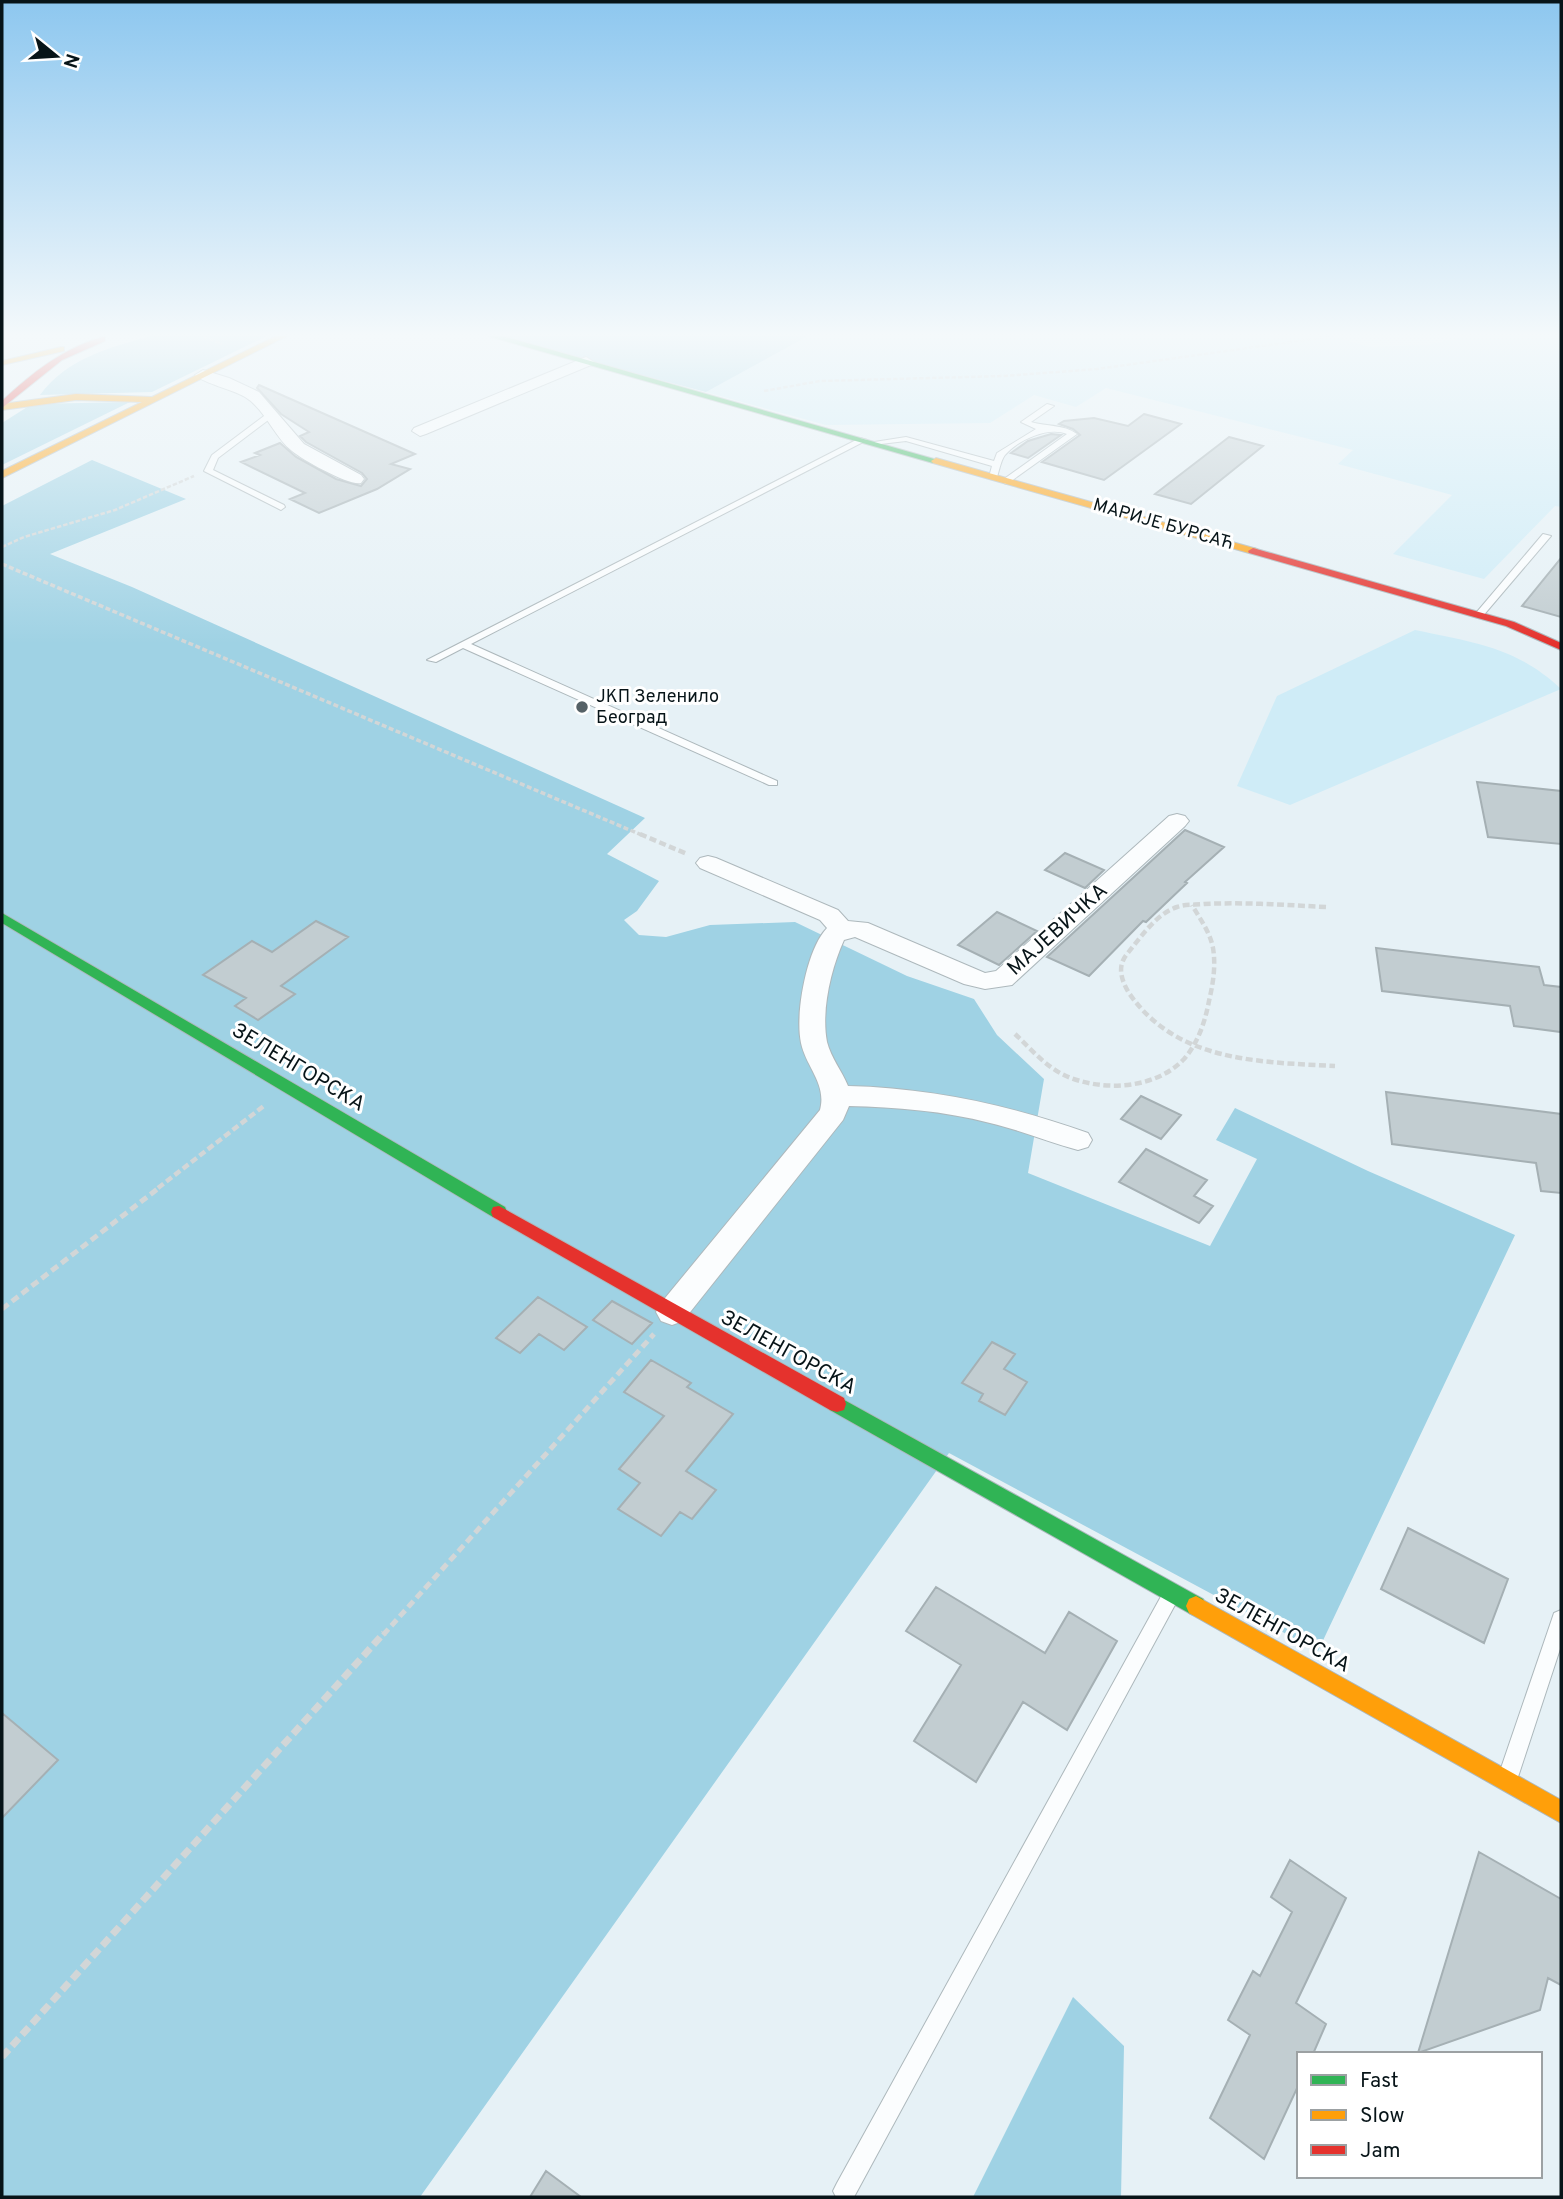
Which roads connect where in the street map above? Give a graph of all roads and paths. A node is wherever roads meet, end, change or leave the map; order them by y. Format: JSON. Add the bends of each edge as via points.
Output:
{"nodes":[{"id":1,"x":75,"y":439,"type":"edge"},
{"id":2,"x":238,"y":439,"type":"edge"},
{"id":3,"x":290,"y":439,"type":"edge"},
{"id":4,"x":855,"y":439,"type":"edge"},
{"id":5,"x":1025,"y":439,"type":"edge"},
{"id":6,"x":1064,"y":439,"type":"edge"},
{"id":7,"x":867,"y":442,"type":"junction"},
{"id":8,"x":208,"y":471,"type":"junction"},
{"id":9,"x":999,"y":474,"type":"junction"},
{"id":10,"x":2,"y":475,"type":"edge"},
{"id":11,"x":355,"y":479,"type":"dead end"},
{"id":12,"x":281,"y":508,"type":"dead end"},
{"id":13,"x":1546,"y":536,"type":"dead end"},
{"id":14,"x":2,"y":547,"type":"edge"},
{"id":15,"x":2,"y":564,"type":"edge"},
{"id":16,"x":1479,"y":615,"type":"junction"},
{"id":17,"x":1510,"y":624,"type":"junction"},
{"id":18,"x":1561,"y":638,"type":"edge"},
{"id":19,"x":463,"y":644,"type":"junction"},
{"id":20,"x":1561,"y":647,"type":"edge"},
{"id":21,"x":432,"y":660,"type":"dead end"},
{"id":22,"x":773,"y":783,"type":"dead end"},
{"id":23,"x":1177,"y":821,"type":"dead end"},
{"id":24,"x":708,"y":863,"type":"joint"},
{"id":25,"x":1192,"y":905,"type":"junction"},
{"id":26,"x":1326,"y":908,"type":"dead end"},
{"id":27,"x":2,"y":917,"type":"edge"},
{"id":28,"x":842,"y":930,"type":"junction"},
{"id":29,"x":1015,"y":1034,"type":"dead end"},
{"id":30,"x":1194,"y":1046,"type":"junction"},
{"id":31,"x":1335,"y":1066,"type":"dead end"},
{"id":32,"x":288,"y":1087,"type":"junction"},
{"id":33,"x":837,"y":1096,"type":"junction"},
{"id":34,"x":1078,"y":1140,"type":"dead end"},
{"id":35,"x":2,"y":1309,"type":"edge"},
{"id":36,"x":672,"y":1312,"type":"junction"},
{"id":37,"x":1172,"y":1593,"type":"junction"},
{"id":38,"x":1561,"y":1619,"type":"edge"},
{"id":39,"x":1506,"y":1782,"type":"junction"},
{"id":40,"x":1561,"y":1812,"type":"edge"},
{"id":41,"x":2,"y":2057,"type":"edge"},
{"id":42,"x":845,"y":2190,"type":"dead end"}],
"edges":[{"from":1,"to":10,"type":"main road"},
{"from":2,"to":8,"type":"lane","via":[[215,457]]},
{"from":3,"to":11,"type":"street","via":[[298,448]]},
{"from":4,"to":7,"type":"main road","name":"МАРИЈЕ БУРСАЋ"},
{"from":5,"to":9,"type":"lane","via":[[1000,455]]},
{"from":6,"to":9,"type":"lane"},
{"from":7,"to":9,"type":"main road","name":"МАРИЈЕ БУРСАЋ"},
{"from":7,"to":19,"type":"lane"},
{"from":8,"to":12,"type":"lane"},
{"from":8,"to":14,"type":"path","via":[[122,507]]},
{"from":9,"to":16,"type":"main road","name":"МАРИЈЕ БУРСАЋ"},
{"from":13,"to":16,"type":"lane"},
{"from":15,"to":24,"type":"path"},
{"from":16,"to":17,"type":"main road","name":"МАРИЈЕ БУРСАЋ"},
{"from":17,"to":18,"type":"street","name":"МАРИЈЕ БУРСАЋ"},
{"from":17,"to":20,"type":"main road","name":"МАРИЈЕ БУРСАЋ"},
{"from":19,"to":21,"type":"lane"},
{"from":19,"to":22,"type":"lane"},
{"from":23,"to":28,"type":"street","name":"МАЈЕВИЧКА","via":[[1003,979],[985,982],[859,929]]},
{"from":24,"to":28,"type":"street","name":"МАЈЕВИЧКА","via":[[829,915]]},
{"from":25,"to":26,"type":"path","via":[[1264,903]]},
{"from":25,"to":30,"type":"path","via":[[1214,952],[1209,1006]]},
{"from":25,"to":30,"type":"path","via":[[1164,916],[1124,957],[1120,969],[1139,1008],[1167,1032]]},
{"from":27,"to":32,"type":"main road","name":"ЗЕЛЕНГОРСКА"},
{"from":28,"to":33,"type":"street","via":[[831,940],[814,1008],[815,1045]]},
{"from":29,"to":30,"type":"path","via":[[1056,1071],[1097,1084],[1139,1084],[1158,1078],[1187,1058]]},
{"from":30,"to":31,"type":"path","via":[[1244,1057]]},
{"from":32,"to":35,"type":"path"},
{"from":32,"to":36,"type":"main road","name":"ЗЕЛЕНГОРСКА"},
{"from":33,"to":34,"type":"street","via":[[965,1105],[1016,1117]]},
{"from":33,"to":36,"type":"street","via":[[831,1116]]},
{"from":36,"to":37,"type":"main road","name":"ЗЕЛЕНГОРСКА"},
{"from":36,"to":41,"type":"path"},
{"from":37,"to":39,"type":"main road","name":"ЗЕЛЕНГОРСКА"},
{"from":37,"to":42,"type":"lane"},
{"from":38,"to":39,"type":"lane"},
{"from":39,"to":40,"type":"main road","name":"ЗЕЛЕНГОРСКА"}]}
